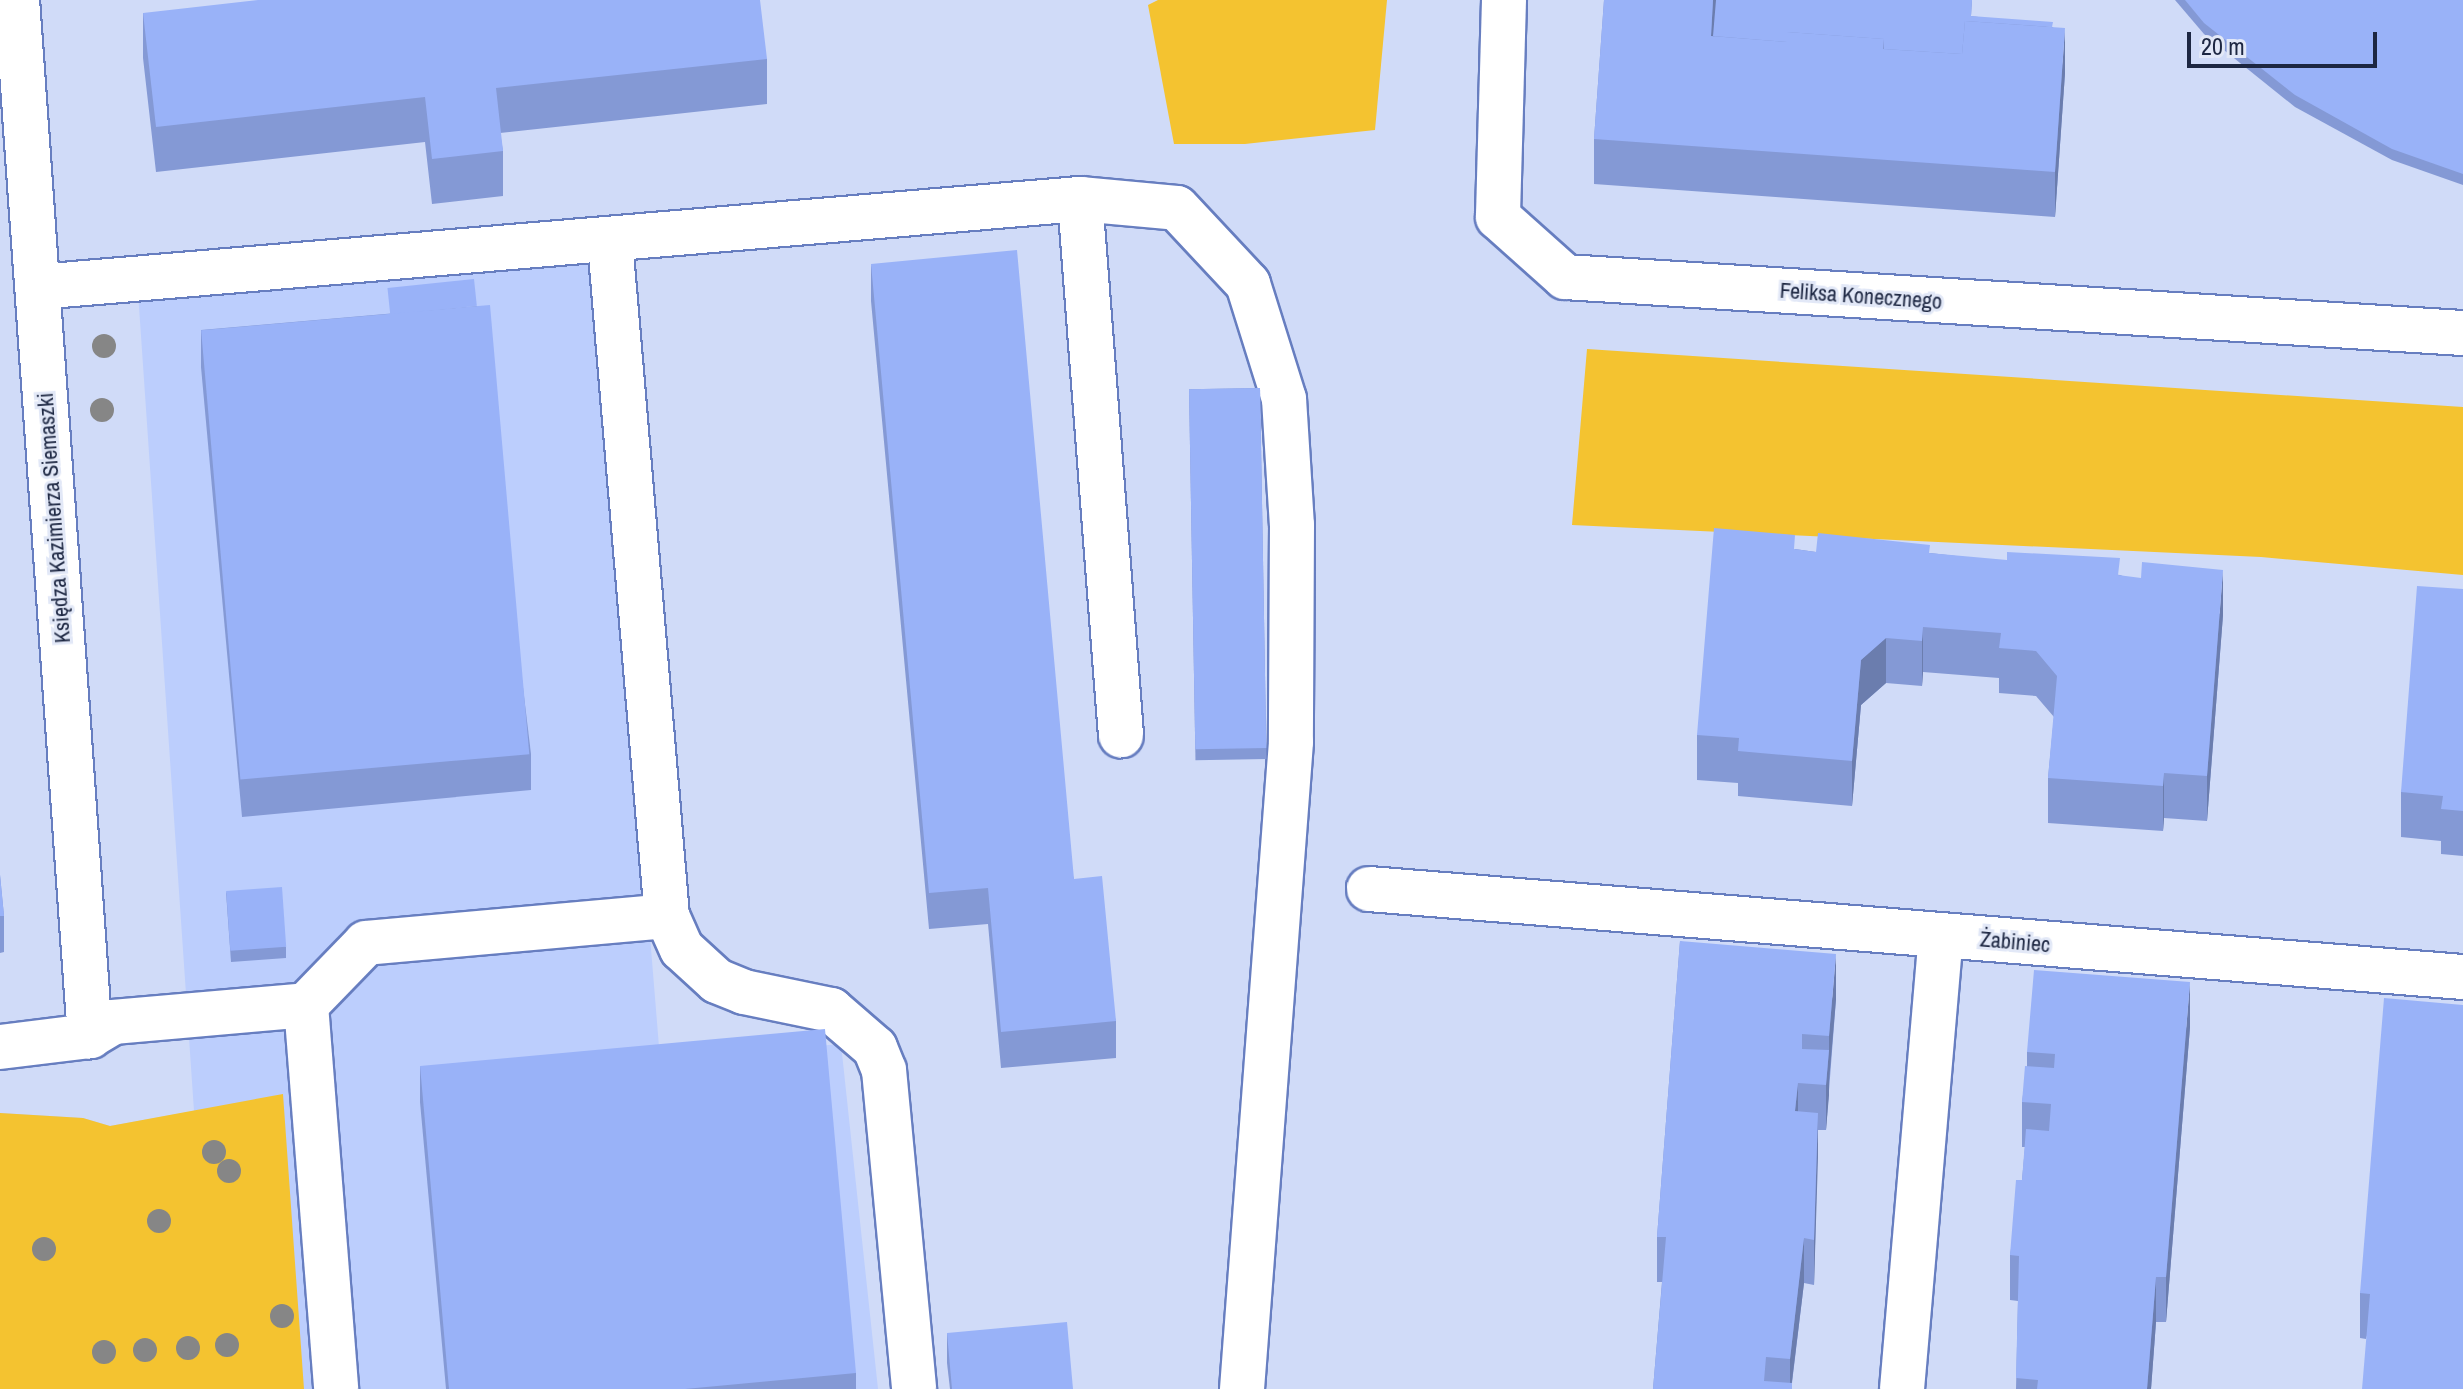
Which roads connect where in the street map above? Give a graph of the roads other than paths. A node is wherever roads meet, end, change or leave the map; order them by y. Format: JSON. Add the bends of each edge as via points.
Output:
{"nodes":[{"id":1,"x":17,"y":0,"type":"edge"},
{"id":2,"x":1504,"y":0,"type":"edge"},
{"id":3,"x":12,"y":145,"type":"edge"},
{"id":4,"x":1080,"y":199,"type":"junction"},
{"id":5,"x":610,"y":242,"type":"junction"},
{"id":6,"x":38,"y":287,"type":"junction"},
{"id":7,"x":2463,"y":333,"type":"edge"},
{"id":8,"x":1121,"y":735,"type":"dead end"},
{"id":9,"x":1369,"y":889,"type":"dead end"},
{"id":10,"x":667,"y":916,"type":"junction"},
{"id":11,"x":1941,"y":936,"type":"junction"},
{"id":12,"x":2463,"y":977,"type":"edge"},
{"id":13,"x":306,"y":1005,"type":"junction"},
{"id":14,"x":90,"y":1036,"type":"junction"},
{"id":15,"x":0,"y":1047,"type":"edge"},
{"id":16,"x":336,"y":1389,"type":"edge"},
{"id":17,"x":914,"y":1389,"type":"edge"},
{"id":18,"x":1242,"y":1389,"type":"edge"},
{"id":19,"x":1902,"y":1389,"type":"edge"}],
"edges":[{"from":1,"to":3,"type":"street","name":"Księdza Kazimierza Siemaszki"},
{"from":2,"to":7,"type":"street","name":"Feliksa Konecznego","via":[[1498,217],[1565,277]]},
{"from":3,"to":6,"type":"street","name":"Księdza Kazimierza Siemaszki"},
{"from":4,"to":5,"type":"street"},
{"from":4,"to":8,"type":"street"},
{"from":4,"to":18,"type":"street","via":[[1177,208],[1248,284],[1284,399],[1292,525],[1291,742]]},
{"from":5,"to":6,"type":"street"},
{"from":5,"to":10,"type":"street"},
{"from":6,"to":14,"type":"street","name":"Księdza Kazimierza Siemaszki"},
{"from":9,"to":11,"type":"street","name":"Żabiniec"},
{"from":10,"to":13,"type":"street","via":[[366,943]]},
{"from":10,"to":17,"type":"street","via":[[682,949],[717,981],[744,992],[831,1010],[875,1048],[884,1070]]},
{"from":11,"to":12,"type":"street","name":"Żabiniec"},
{"from":11,"to":19,"type":"street"},
{"from":13,"to":14,"type":"street","via":[[113,1022]]},
{"from":13,"to":16,"type":"street"},
{"from":14,"to":15,"type":"street"}]}
